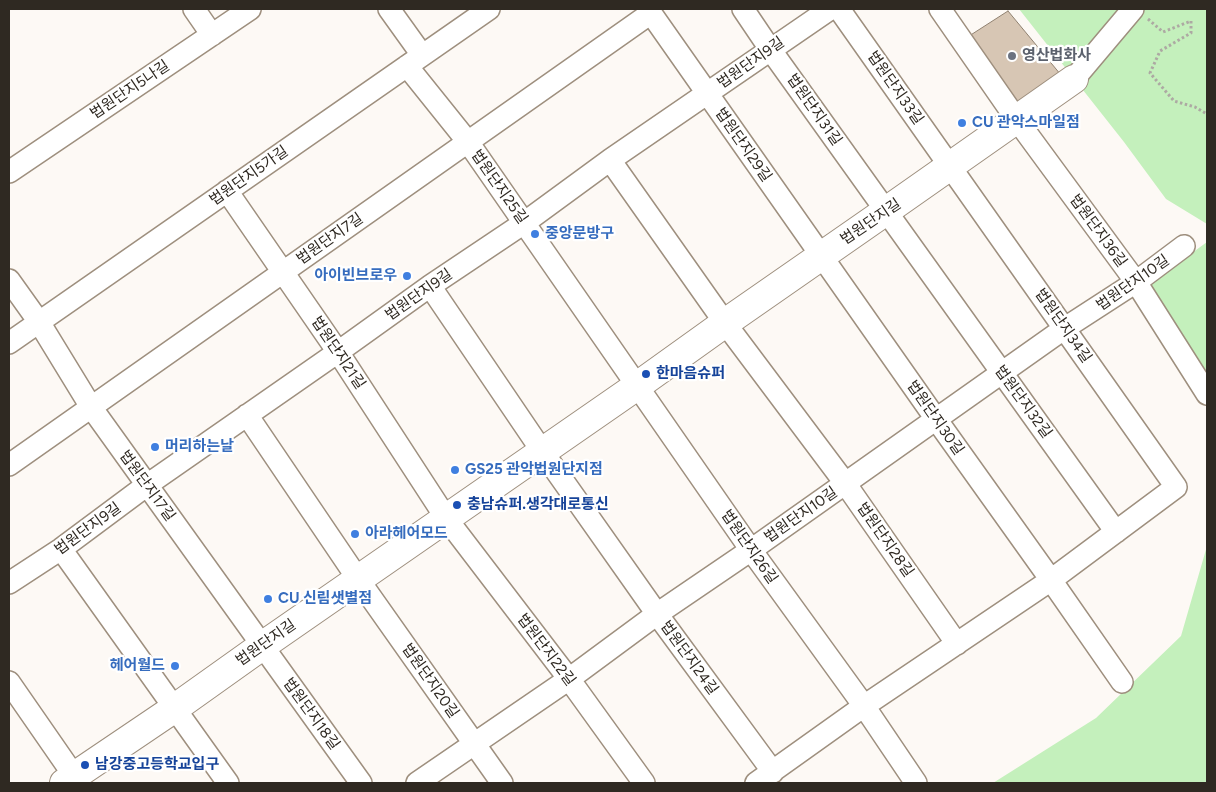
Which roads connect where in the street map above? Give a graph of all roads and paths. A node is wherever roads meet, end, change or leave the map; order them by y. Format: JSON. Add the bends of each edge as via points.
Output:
{"nodes":[{"id":1,"x":194,"y":9,"type":"edge"},
{"id":2,"x":250,"y":9,"type":"edge"},
{"id":3,"x":389,"y":9,"type":"edge"},
{"id":4,"x":489,"y":9,"type":"edge"},
{"id":5,"x":743,"y":9,"type":"edge"},
{"id":6,"x":830,"y":9,"type":"edge"},
{"id":7,"x":839,"y":9,"type":"edge"},
{"id":8,"x":940,"y":9,"type":"edge"},
{"id":9,"x":1133,"y":9,"type":"edge"},
{"id":10,"x":649,"y":11,"type":"edge"},
{"id":11,"x":1163,"y":32,"type":"dead end"},
{"id":12,"x":212,"y":35,"type":"junction"},
{"id":13,"x":770,"y":49,"type":"junction"},
{"id":14,"x":414,"y":60,"type":"junction"},
{"id":15,"x":1074,"y":79,"type":"joint"},
{"id":16,"x":707,"y":94,"type":"junction"},
{"id":17,"x":1207,"y":114,"type":"edge"},
{"id":18,"x":1017,"y":120,"type":"junction"},
{"id":19,"x":468,"y":142,"type":"junction"},
{"id":20,"x":610,"y":160,"type":"junction"},
{"id":21,"x":950,"y":166,"type":"junction"},
{"id":22,"x":9,"y":172,"type":"edge"},
{"id":23,"x":227,"y":191,"type":"junction"},
{"id":24,"x":886,"y":211,"type":"junction"},
{"id":25,"x":524,"y":223,"type":"junction"},
{"id":26,"x":1184,"y":246,"type":"dead end"},
{"id":27,"x":821,"y":256,"type":"junction"},
{"id":28,"x":283,"y":272,"type":"junction"},
{"id":29,"x":9,"y":280,"type":"edge"},
{"id":30,"x":1136,"y":282,"type":"junction"},
{"id":31,"x":430,"y":286,"type":"junction"},
{"id":32,"x":39,"y":322,"type":"junction"},
{"id":33,"x":725,"y":323,"type":"junction"},
{"id":34,"x":1065,"y":328,"type":"junction"},
{"id":35,"x":9,"y":343,"type":"edge"},
{"id":36,"x":338,"y":352,"type":"junction"},
{"id":37,"x":1002,"y":373,"type":"junction"},
{"id":38,"x":637,"y":386,"type":"junction"},
{"id":39,"x":1207,"y":394,"type":"edge"},
{"id":40,"x":91,"y":407,"type":"junction"},
{"id":41,"x":247,"y":415,"type":"junction"},
{"id":42,"x":936,"y":420,"type":"junction"},
{"id":43,"x":542,"y":451,"type":"junction"},
{"id":44,"x":9,"y":465,"type":"edge"},
{"id":45,"x":845,"y":483,"type":"junction"},
{"id":46,"x":147,"y":485,"type":"junction"},
{"id":47,"x":446,"y":518,"type":"junction"},
{"id":48,"x":1116,"y":532,"type":"junction"},
{"id":49,"x":61,"y":549,"type":"junction"},
{"id":50,"x":751,"y":550,"type":"junction"},
{"id":51,"x":358,"y":579,"type":"junction"},
{"id":52,"x":1050,"y":580,"type":"junction"},
{"id":53,"x":9,"y":583,"type":"edge"},
{"id":54,"x":657,"y":614,"type":"junction"},
{"id":55,"x":957,"y":644,"type":"junction"},
{"id":56,"x":262,"y":646,"type":"junction"},
{"id":57,"x":569,"y":680,"type":"junction"},
{"id":58,"x":9,"y":682,"type":"edge"},
{"id":59,"x":1122,"y":682,"type":"dead end"},
{"id":60,"x":864,"y":706,"type":"junction"},
{"id":61,"x":175,"y":708,"type":"junction"},
{"id":62,"x":474,"y":744,"type":"junction"},
{"id":63,"x":764,"y":778,"type":"edge"},
{"id":64,"x":73,"y":781,"type":"edge"},
{"id":65,"x":228,"y":783,"type":"edge"},
{"id":66,"x":361,"y":783,"type":"edge"},
{"id":67,"x":417,"y":783,"type":"edge"},
{"id":68,"x":502,"y":783,"type":"edge"},
{"id":69,"x":644,"y":783,"type":"edge"},
{"id":70,"x":916,"y":783,"type":"edge"}],
"edges":[{"from":1,"to":12,"type":"street"},
{"from":2,"to":12,"type":"street","name":"법원단지5나길"},
{"from":3,"to":14,"type":"street"},
{"from":4,"to":14,"type":"street","name":"법원단지5가길"},
{"from":5,"to":13,"type":"street","name":"법원단지31길"},
{"from":6,"to":13,"type":"street","name":"법원단지9길"},
{"from":7,"to":21,"type":"street","name":"법원단지33길"},
{"from":8,"to":18,"type":"street"},
{"from":9,"to":15,"type":"street"},
{"from":10,"to":16,"type":"street","name":"법원단지29길"},
{"from":10,"to":19,"type":"street","name":"법원단지7길"},
{"from":11,"to":17,"type":"path","via":[[1192,21],[1191,33],[1160,51],[1150,73],[1174,101]]},
{"from":12,"to":22,"type":"street","name":"법원단지5나길"},
{"from":13,"to":16,"type":"street","name":"법원단지9길"},
{"from":13,"to":24,"type":"street","name":"법원단지31길"},
{"from":14,"to":19,"type":"street","name":"법원단지25길"},
{"from":14,"to":23,"type":"street","name":"법원단지5가길"},
{"from":15,"to":18,"type":"street","name":"법원단지길"},
{"from":16,"to":20,"type":"street","name":"법원단지9길"},
{"from":16,"to":27,"type":"street","name":"법원단지29길"},
{"from":18,"to":21,"type":"street","name":"법원단지길"},
{"from":18,"to":30,"type":"street","name":"법원단지36길"},
{"from":19,"to":25,"type":"street","name":"법원단지25길"},
{"from":19,"to":28,"type":"street","name":"법원단지7길"},
{"from":20,"to":25,"type":"street","name":"법원단지9길"},
{"from":20,"to":33,"type":"street"},
{"from":21,"to":24,"type":"street","name":"법원단지길"},
{"from":21,"to":34,"type":"street","name":"법원단지34길"},
{"from":23,"to":28,"type":"street","name":"법원단지21길"},
{"from":23,"to":32,"type":"street","name":"법원단지5가길"},
{"from":24,"to":27,"type":"street","name":"법원단지길"},
{"from":24,"to":37,"type":"street","name":"법원단지32길"},
{"from":25,"to":31,"type":"street","name":"법원단지9길"},
{"from":25,"to":38,"type":"street","name":"법원단지25길"},
{"from":26,"to":30,"type":"street","name":"법원단지10길"},
{"from":27,"to":33,"type":"street","name":"법원단지길"},
{"from":27,"to":42,"type":"street","name":"법원단지30길"},
{"from":28,"to":36,"type":"street","name":"법원단지21길"},
{"from":28,"to":40,"type":"street","name":"법원단지7길"},
{"from":29,"to":32,"type":"street"},
{"from":30,"to":34,"type":"street","name":"법원단지10길"},
{"from":30,"to":39,"type":"street","name":"법원단지36길"},
{"from":31,"to":36,"type":"street","name":"법원단지9길"},
{"from":31,"to":43,"type":"street"},
{"from":32,"to":35,"type":"street","name":"법원단지5가길"},
{"from":32,"to":40,"type":"street","name":"법원단지17길"},
{"from":33,"to":38,"type":"street","name":"법원단지길"},
{"from":33,"to":45,"type":"street","name":"법원단지28길"},
{"from":34,"to":37,"type":"street","name":"법원단지10길"},
{"from":34,"to":48,"type":"street","name":"법원단지34길","via":[[1176,486]]},
{"from":36,"to":41,"type":"street","name":"법원단지9길"},
{"from":36,"to":47,"type":"street","name":"법원단지21길"},
{"from":37,"to":42,"type":"street","name":"법원단지10길"},
{"from":37,"to":48,"type":"street","name":"법원단지32길"},
{"from":38,"to":43,"type":"street","name":"법원단지길"},
{"from":38,"to":50,"type":"street","name":"법원단지26길"},
{"from":40,"to":44,"type":"street","name":"법원단지7길"},
{"from":40,"to":46,"type":"street","name":"법원단지17길"},
{"from":41,"to":46,"type":"street","name":"법원단지9길"},
{"from":41,"to":51,"type":"street"},
{"from":42,"to":45,"type":"street","name":"법원단지10길"},
{"from":42,"to":52,"type":"street","name":"법원단지30길"},
{"from":43,"to":47,"type":"street","name":"법원단지길"},
{"from":43,"to":54,"type":"street","name":"법원단지24길"},
{"from":45,"to":50,"type":"street","name":"법원단지10길"},
{"from":45,"to":55,"type":"street","name":"법원단지28길"},
{"from":46,"to":49,"type":"street","name":"법원단지9길"},
{"from":46,"to":56,"type":"street","name":"법원단지17길"},
{"from":47,"to":51,"type":"street","name":"법원단지길"},
{"from":47,"to":57,"type":"street","name":"법원단지22길"},
{"from":48,"to":52,"type":"street"},
{"from":49,"to":53,"type":"street","name":"법원단지9길"},
{"from":49,"to":61,"type":"street"},
{"from":50,"to":54,"type":"street","name":"법원단지10길"},
{"from":50,"to":60,"type":"street","name":"법원단지26길"},
{"from":51,"to":56,"type":"street","name":"법원단지길"},
{"from":51,"to":62,"type":"street","name":"법원단지20길"},
{"from":52,"to":55,"type":"street"},
{"from":52,"to":59,"type":"street","name":"법원단지30길"},
{"from":54,"to":57,"type":"street","name":"법원단지10길"},
{"from":54,"to":63,"type":"street","name":"법원단지24길"},
{"from":55,"to":60,"type":"street"},
{"from":56,"to":61,"type":"street","name":"법원단지길"},
{"from":56,"to":66,"type":"street","name":"법원단지18길"},
{"from":57,"to":62,"type":"street","name":"법원단지10길"},
{"from":57,"to":69,"type":"street","name":"법원단지22길"},
{"from":58,"to":64,"type":"street"},
{"from":60,"to":63,"type":"street","name":"법원단지24길"},
{"from":60,"to":70,"type":"street","name":"법원단지26길"},
{"from":61,"to":64,"type":"street","name":"법원단지길"},
{"from":61,"to":65,"type":"street"},
{"from":62,"to":67,"type":"street","name":"법원단지10길"},
{"from":62,"to":68,"type":"street","name":"법원단지20길"}]}
